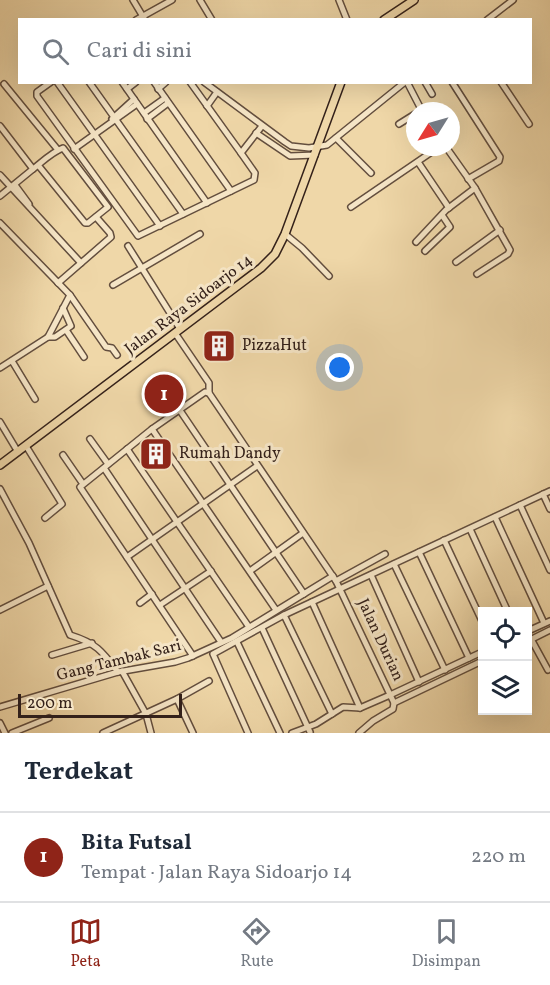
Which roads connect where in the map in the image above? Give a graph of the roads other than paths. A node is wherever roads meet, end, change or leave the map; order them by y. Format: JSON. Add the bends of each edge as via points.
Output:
{"nodes":[{"id":1,"x":133,"y":0,"type":"edge"},
{"id":2,"x":172,"y":0,"type":"edge"},
{"id":3,"x":200,"y":0,"type":"edge"},
{"id":4,"x":339,"y":0,"type":"edge"},
{"id":5,"x":414,"y":0,"type":"edge"},
{"id":6,"x":513,"y":0,"type":"edge"},
{"id":7,"x":143,"y":17,"type":"edge"},
{"id":8,"x":211,"y":18,"type":"edge"},
{"id":9,"x":346,"y":18,"type":"edge"},
{"id":10,"x":387,"y":18,"type":"edge"},
{"id":11,"x":490,"y":18,"type":"edge"},
{"id":12,"x":4,"y":84,"type":"dead end"},
{"id":13,"x":48,"y":84,"type":"edge"},
{"id":14,"x":58,"y":84,"type":"edge"},
{"id":15,"x":90,"y":84,"type":"edge"},
{"id":16,"x":156,"y":84,"type":"edge"},
{"id":17,"x":191,"y":84,"type":"edge"},
{"id":18,"x":207,"y":84,"type":"edge"},
{"id":19,"x":340,"y":84,"type":"edge"},
{"id":20,"x":404,"y":84,"type":"edge"},
{"id":21,"x":407,"y":84,"type":"edge"},
{"id":22,"x":427,"y":84,"type":"edge"},
{"id":23,"x":453,"y":84,"type":"edge"},
{"id":24,"x":502,"y":84,"type":"edge"},
{"id":25,"x":124,"y":85,"type":"edge"},
{"id":26,"x":217,"y":92,"type":"junction"},
{"id":27,"x":432,"y":94,"type":"dead end"},
{"id":28,"x":166,"y":100,"type":"junction"},
{"id":29,"x":135,"y":102,"type":"junction"},
{"id":30,"x":416,"y":102,"type":"edge"},
{"id":31,"x":207,"y":106,"type":"junction"},
{"id":32,"x":146,"y":116,"type":"junction"},
{"id":33,"x":113,"y":119,"type":"junction"},
{"id":34,"x":406,"y":120,"type":"edge"},
{"id":35,"x":399,"y":124,"type":"dead end"},
{"id":36,"x":529,"y":124,"type":"dead end"},
{"id":37,"x":0,"y":126,"type":"edge"},
{"id":38,"x":262,"y":126,"type":"junction"},
{"id":39,"x":94,"y":133,"type":"junction"},
{"id":40,"x":256,"y":133,"type":"junction"},
{"id":41,"x":271,"y":133,"type":"junction"},
{"id":42,"x":336,"y":138,"type":"junction"},
{"id":43,"x":265,"y":140,"type":"junction"},
{"id":44,"x":291,"y":146,"type":"junction"},
{"id":45,"x":74,"y":148,"type":"junction"},
{"id":46,"x":58,"y":150,"type":"junction"},
{"id":47,"x":316,"y":151,"type":"junction"},
{"id":48,"x":240,"y":153,"type":"junction"},
{"id":49,"x":290,"y":156,"type":"junction"},
{"id":50,"x":426,"y":156,"type":"edge"},
{"id":51,"x":452,"y":156,"type":"edge"},
{"id":52,"x":418,"y":162,"type":"junction"},
{"id":53,"x":36,"y":167,"type":"junction"},
{"id":54,"x":371,"y":173,"type":"dead end"},
{"id":55,"x":0,"y":175,"type":"edge"},
{"id":56,"x":468,"y":178,"type":"junction"},
{"id":57,"x":13,"y":186,"type":"junction"},
{"id":58,"x":475,"y":188,"type":"junction"},
{"id":59,"x":231,"y":191,"type":"junction"},
{"id":60,"x":0,"y":196,"type":"edge"},
{"id":61,"x":207,"y":203,"type":"junction"},
{"id":62,"x":351,"y":207,"type":"dead end"},
{"id":63,"x":449,"y":208,"type":"junction"},
{"id":64,"x":183,"y":214,"type":"junction"},
{"id":65,"x":442,"y":215,"type":"junction"},
{"id":66,"x":96,"y":217,"type":"junction"},
{"id":67,"x":0,"y":223,"type":"edge"},
{"id":68,"x":160,"y":225,"type":"junction"},
{"id":69,"x":500,"y":230,"type":"junction"},
{"id":70,"x":200,"y":234,"type":"dead end"},
{"id":71,"x":285,"y":234,"type":"junction"},
{"id":72,"x":416,"y":242,"type":"dead end"},
{"id":73,"x":128,"y":246,"type":"dead end"},
{"id":74,"x":425,"y":251,"type":"dead end"},
{"id":75,"x":456,"y":262,"type":"dead end"},
{"id":76,"x":81,"y":263,"type":"junction"},
{"id":77,"x":141,"y":267,"type":"junction"},
{"id":78,"x":477,"y":274,"type":"dead end"},
{"id":79,"x":329,"y":276,"type":"dead end"},
{"id":80,"x":58,"y":283,"type":"junction"},
{"id":81,"x":113,"y":285,"type":"dead end"},
{"id":82,"x":70,"y":295,"type":"junction"},
{"id":83,"x":63,"y":308,"type":"junction"},
{"id":84,"x":66,"y":330,"type":"junction"},
{"id":85,"x":178,"y":331,"type":"junction"},
{"id":86,"x":48,"y":337,"type":"junction"},
{"id":87,"x":117,"y":355,"type":"dead end"},
{"id":88,"x":84,"y":357,"type":"dead end"},
{"id":89,"x":12,"y":361,"type":"junction"},
{"id":90,"x":0,"y":368,"type":"edge"},
{"id":91,"x":209,"y":393,"type":"junction"},
{"id":92,"x":35,"y":399,"type":"dead end"},
{"id":93,"x":179,"y":409,"type":"junction"},
{"id":94,"x":0,"y":422,"type":"edge"},
{"id":95,"x":152,"y":429,"type":"junction"},
{"id":96,"x":90,"y":439,"type":"dead end"},
{"id":97,"x":26,"y":446,"type":"junction"},
{"id":98,"x":127,"y":449,"type":"junction"},
{"id":99,"x":18,"y":452,"type":"junction"},
{"id":100,"x":63,"y":455,"type":"dead end"},
{"id":101,"x":0,"y":465,"type":"edge"},
{"id":102,"x":106,"y":466,"type":"junction"},
{"id":103,"x":257,"y":466,"type":"junction"},
{"id":104,"x":83,"y":484,"type":"junction"},
{"id":105,"x":230,"y":485,"type":"junction"},
{"id":106,"x":0,"y":489,"type":"edge"},
{"id":107,"x":550,"y":491,"type":"edge"},
{"id":108,"x":543,"y":494,"type":"junction"},
{"id":109,"x":203,"y":504,"type":"junction"},
{"id":110,"x":520,"y":506,"type":"junction"},
{"id":111,"x":550,"y":509,"type":"edge"},
{"id":112,"x":495,"y":517,"type":"junction"},
{"id":113,"x":45,"y":518,"type":"dead end"},
{"id":114,"x":177,"y":522,"type":"junction"},
{"id":115,"x":470,"y":529,"type":"junction"},
{"id":116,"x":303,"y":533,"type":"junction"},
{"id":117,"x":152,"y":538,"type":"junction"},
{"id":118,"x":444,"y":540,"type":"junction"},
{"id":119,"x":419,"y":552,"type":"junction"},
{"id":120,"x":276,"y":553,"type":"junction"},
{"id":121,"x":384,"y":554,"type":"dead end"},
{"id":122,"x":127,"y":557,"type":"junction"},
{"id":123,"x":394,"y":564,"type":"junction"},
{"id":124,"x":550,"y":570,"type":"edge"},
{"id":125,"x":211,"y":571,"type":"junction"},
{"id":126,"x":250,"y":571,"type":"junction"},
{"id":127,"x":371,"y":575,"type":"junction"},
{"id":128,"x":334,"y":579,"type":"junction"},
{"id":129,"x":48,"y":586,"type":"junction"},
{"id":130,"x":184,"y":588,"type":"junction"},
{"id":131,"x":340,"y":589,"type":"junction"},
{"id":132,"x":152,"y":594,"type":"junction"},
{"id":133,"x":304,"y":594,"type":"junction"},
{"id":134,"x":312,"y":602,"type":"junction"},
{"id":135,"x":140,"y":603,"type":"dead end"},
{"id":136,"x":160,"y":605,"type":"junction"},
{"id":137,"x":506,"y":607,"type":"edge"},
{"id":138,"x":0,"y":610,"type":"edge"},
{"id":139,"x":276,"y":610,"type":"junction"},
{"id":140,"x":478,"y":611,"type":"edge"},
{"id":141,"x":284,"y":615,"type":"junction"},
{"id":142,"x":547,"y":622,"type":"edge"},
{"id":143,"x":249,"y":627,"type":"junction"},
{"id":144,"x":262,"y":628,"type":"junction"},
{"id":145,"x":532,"y":629,"type":"edge"},
{"id":146,"x":550,"y":630,"type":"edge"},
{"id":147,"x":532,"y":639,"type":"edge"},
{"id":148,"x":221,"y":642,"type":"junction"},
{"id":149,"x":237,"y":642,"type":"junction"},
{"id":150,"x":92,"y":643,"type":"junction"},
{"id":151,"x":532,"y":645,"type":"edge"},
{"id":152,"x":478,"y":654,"type":"edge"},
{"id":153,"x":52,"y":655,"type":"dead end"},
{"id":154,"x":193,"y":656,"type":"junction"},
{"id":155,"x":469,"y":658,"type":"junction"},
{"id":156,"x":478,"y":663,"type":"edge"},
{"id":157,"x":445,"y":670,"type":"junction"},
{"id":158,"x":548,"y":670,"type":"dead end"},
{"id":159,"x":120,"y":672,"type":"junction"},
{"id":160,"x":209,"y":681,"type":"dead end"},
{"id":161,"x":419,"y":682,"type":"junction"},
{"id":162,"x":390,"y":695,"type":"junction"},
{"id":163,"x":177,"y":699,"type":"junction"},
{"id":164,"x":394,"y":703,"type":"junction"},
{"id":165,"x":0,"y":706,"type":"edge"},
{"id":166,"x":360,"y":708,"type":"junction"},
{"id":167,"x":146,"y":714,"type":"junction"},
{"id":168,"x":332,"y":714,"type":"junction"},
{"id":169,"x":49,"y":718,"type":"dead end"},
{"id":170,"x":0,"y":723,"type":"edge"},
{"id":171,"x":308,"y":730,"type":"edge"},
{"id":172,"x":247,"y":731,"type":"edge"},
{"id":173,"x":5,"y":733,"type":"edge"},
{"id":174,"x":12,"y":733,"type":"edge"},
{"id":175,"x":104,"y":733,"type":"edge"},
{"id":176,"x":151,"y":733,"type":"edge"},
{"id":177,"x":193,"y":733,"type":"edge"},
{"id":178,"x":237,"y":733,"type":"edge"},
{"id":179,"x":280,"y":733,"type":"edge"},
{"id":180,"x":292,"y":733,"type":"edge"},
{"id":181,"x":358,"y":733,"type":"edge"}],
"edges":[{"from":1,"to":7,"type":"street"},
{"from":2,"to":7,"type":"street"},
{"from":3,"to":8,"type":"street"},
{"from":4,"to":9,"type":"street"},
{"from":5,"to":10,"type":"main road"},
{"from":6,"to":11,"type":"street"},
{"from":12,"to":46,"type":"street"},
{"from":13,"to":45,"type":"street","via":[[37,96]]},
{"from":14,"to":39,"type":"street"},
{"from":15,"to":33,"type":"street"},
{"from":16,"to":28,"type":"street"},
{"from":17,"to":31,"type":"street"},
{"from":18,"to":26,"type":"street"},
{"from":19,"to":47,"type":"main road","name":"Jalan Raya Sidoarjo 14"},
{"from":20,"to":42,"type":"street"},
{"from":21,"to":30,"type":"street"},
{"from":22,"to":27,"type":"street"},
{"from":23,"to":56,"type":"street","via":[[500,157]]},
{"from":24,"to":36,"type":"street"},
{"from":25,"to":29,"type":"street"},
{"from":26,"to":31,"type":"street"},
{"from":26,"to":38,"type":"street"},
{"from":28,"to":32,"type":"street"},
{"from":28,"to":59,"type":"street"},
{"from":29,"to":32,"type":"street"},
{"from":29,"to":33,"type":"street"},
{"from":31,"to":48,"type":"street"},
{"from":32,"to":61,"type":"street"},
{"from":33,"to":39,"type":"street"},
{"from":33,"to":64,"type":"street"},
{"from":34,"to":35,"type":"street"},
{"from":37,"to":53,"type":"street"},
{"from":38,"to":40,"type":"street"},
{"from":38,"to":41,"type":"street"},
{"from":39,"to":45,"type":"street"},
{"from":39,"to":68,"type":"street"},
{"from":40,"to":43,"type":"street"},
{"from":40,"to":48,"type":"street"},
{"from":41,"to":43,"type":"street"},
{"from":41,"to":44,"type":"street"},
{"from":42,"to":47,"type":"street"},
{"from":42,"to":54,"type":"street"},
{"from":43,"to":49,"type":"street"},
{"from":44,"to":47,"type":"street"},
{"from":44,"to":49,"type":"street"},
{"from":45,"to":68,"type":"street","via":[[137,235]]},
{"from":46,"to":53,"type":"street"},
{"from":46,"to":66,"type":"street","via":[[66,150],[107,204],[108,208]]},
{"from":47,"to":49,"type":"street"},
{"from":47,"to":71,"type":"main road","name":"Jalan Raya Sidoarjo 14"},
{"from":48,"to":59,"type":"street","via":[[255,175],[253,181]]},
{"from":50,"to":52,"type":"street"},
{"from":51,"to":56,"type":"street"},
{"from":52,"to":62,"type":"street"},
{"from":52,"to":63,"type":"street"},
{"from":53,"to":57,"type":"street"},
{"from":53,"to":66,"type":"street","via":[[84,222]]},
{"from":55,"to":57,"type":"street"},
{"from":56,"to":58,"type":"street"},
{"from":57,"to":60,"type":"street"},
{"from":57,"to":76,"type":"street"},
{"from":58,"to":63,"type":"street"},
{"from":58,"to":69,"type":"street"},
{"from":59,"to":61,"type":"street"},
{"from":61,"to":64,"type":"street"},
{"from":63,"to":65,"type":"street"},
{"from":64,"to":68,"type":"street"},
{"from":65,"to":72,"type":"street"},
{"from":65,"to":74,"type":"street","via":[[450,227]]},
{"from":66,"to":76,"type":"street","via":[[111,237]]},
{"from":67,"to":80,"type":"street"},
{"from":69,"to":75,"type":"street"},
{"from":69,"to":78,"type":"street","via":[[510,252]]},
{"from":70,"to":77,"type":"street"},
{"from":71,"to":79,"type":"street"},
{"from":71,"to":85,"type":"main road","name":"Jalan Raya Sidoarjo 14","via":[[275,254],[261,268]]},
{"from":73,"to":77,"type":"street","name":"Jalan Durian"},
{"from":76,"to":80,"type":"street"},
{"from":77,"to":81,"type":"street"},
{"from":77,"to":85,"type":"street","name":"Jalan Durian"},
{"from":80,"to":82,"type":"street"},
{"from":82,"to":83,"type":"street"},
{"from":82,"to":87,"type":"street","via":[[106,347]]},
{"from":83,"to":84,"type":"street","via":[[72,325]]},
{"from":83,"to":86,"type":"street"},
{"from":84,"to":86,"type":"street"},
{"from":84,"to":88,"type":"street"},
{"from":85,"to":91,"type":"street","name":"Jalan Durian","via":[[209,383]]},
{"from":85,"to":97,"type":"main road","name":"Jalan Raya Sidoarjo 14"},
{"from":86,"to":89,"type":"street"},
{"from":89,"to":90,"type":"street"},
{"from":89,"to":92,"type":"street"},
{"from":91,"to":93,"type":"street"},
{"from":91,"to":103,"type":"street","name":"Jalan Durian"},
{"from":93,"to":95,"type":"street"},
{"from":93,"to":105,"type":"street"},
{"from":94,"to":99,"type":"street"},
{"from":95,"to":98,"type":"street"},
{"from":95,"to":109,"type":"street"},
{"from":96,"to":102,"type":"street"},
{"from":97,"to":99,"type":"main road","name":"Jalan Raya Sidoarjo 14"},
{"from":97,"to":113,"type":"street","via":[[63,504]]},
{"from":98,"to":102,"type":"street"},
{"from":98,"to":114,"type":"street"},
{"from":99,"to":101,"type":"main road","name":"Jalan Raya Sidoarjo 14"},
{"from":100,"to":104,"type":"street"},
{"from":102,"to":104,"type":"street"},
{"from":102,"to":117,"type":"street"},
{"from":103,"to":105,"type":"street"},
{"from":103,"to":116,"type":"street","name":"Jalan Durian"},
{"from":104,"to":122,"type":"street","via":[[80,489]]},
{"from":105,"to":109,"type":"street"},
{"from":105,"to":120,"type":"street"},
{"from":106,"to":129,"type":"street"},
{"from":107,"to":108,"type":"street"},
{"from":108,"to":110,"type":"street"},
{"from":108,"to":111,"type":"street"},
{"from":109,"to":114,"type":"street"},
{"from":109,"to":126,"type":"street"},
{"from":110,"to":112,"type":"street"},
{"from":110,"to":124,"type":"street"},
{"from":112,"to":115,"type":"street"},
{"from":112,"to":142,"type":"street"},
{"from":114,"to":117,"type":"street"},
{"from":114,"to":125,"type":"street"},
{"from":115,"to":118,"type":"street"},
{"from":115,"to":137,"type":"street"},
{"from":116,"to":120,"type":"street"},
{"from":116,"to":128,"type":"street","name":"Jalan Durian"},
{"from":117,"to":122,"type":"street"},
{"from":117,"to":130,"type":"street"},
{"from":118,"to":119,"type":"street"},
{"from":118,"to":140,"type":"street"},
{"from":119,"to":123,"type":"street"},
{"from":119,"to":155,"type":"street"},
{"from":120,"to":126,"type":"street"},
{"from":120,"to":133,"type":"street"},
{"from":121,"to":128,"type":"street","name":"Gang Tambak Sari"},
{"from":122,"to":132,"type":"street"},
{"from":123,"to":127,"type":"street"},
{"from":123,"to":157,"type":"street"},
{"from":125,"to":130,"type":"street"},
{"from":125,"to":143,"type":"street"},
{"from":126,"to":139,"type":"street"},
{"from":127,"to":131,"type":"street"},
{"from":127,"to":161,"type":"street"},
{"from":128,"to":131,"type":"street","name":"Jalan Durian"},
{"from":128,"to":133,"type":"street","name":"Gang Tambak Sari"},
{"from":129,"to":138,"type":"street"},
{"from":129,"to":150,"type":"street","via":[[70,635]]},
{"from":130,"to":136,"type":"street"},
{"from":130,"to":148,"type":"street"},
{"from":131,"to":134,"type":"street"},
{"from":131,"to":162,"type":"street","name":"Jalan Durian"},
{"from":132,"to":135,"type":"street"},
{"from":132,"to":136,"type":"street"},
{"from":133,"to":139,"type":"street","name":"Gang Tambak Sari"},
{"from":134,"to":141,"type":"street"},
{"from":134,"to":166,"type":"street"},
{"from":136,"to":154,"type":"street"},
{"from":139,"to":143,"type":"street","name":"Gang Tambak Sari"},
{"from":141,"to":144,"type":"street"},
{"from":141,"to":168,"type":"street"},
{"from":142,"to":145,"type":"street"},
{"from":143,"to":148,"type":"street","name":"Gang Tambak Sari"},
{"from":144,"to":149,"type":"street"},
{"from":144,"to":171,"type":"street"},
{"from":146,"to":147,"type":"street"},
{"from":148,"to":154,"type":"street","name":"Gang Tambak Sari"},
{"from":149,"to":172,"type":"street","via":[[213,655]]},
{"from":149,"to":179,"type":"street"},
{"from":150,"to":153,"type":"street"},
{"from":150,"to":159,"type":"street"},
{"from":151,"to":158,"type":"street"},
{"from":152,"to":155,"type":"street"},
{"from":154,"to":159,"type":"street","name":"Gang Tambak Sari"},
{"from":155,"to":157,"type":"street"},
{"from":156,"to":164,"type":"street"},
{"from":157,"to":161,"type":"street"},
{"from":159,"to":165,"type":"street","name":"Gang Tambak Sari"},
{"from":159,"to":167,"type":"street"},
{"from":160,"to":163,"type":"street"},
{"from":161,"to":162,"type":"street"},
{"from":162,"to":164,"type":"street","name":"Jalan Durian"},
{"from":162,"to":166,"type":"street"},
{"from":163,"to":167,"type":"street"},
{"from":163,"to":177,"type":"street"},
{"from":164,"to":181,"type":"street","via":[[393,709]]},
{"from":166,"to":168,"type":"street","via":[[343,707]]},
{"from":167,"to":175,"type":"street"},
{"from":167,"to":176,"type":"street"},
{"from":168,"to":171,"type":"street"},
{"from":169,"to":174,"type":"street"},
{"from":170,"to":173,"type":"street"},
{"from":171,"to":180,"type":"street"},
{"from":172,"to":178,"type":"street"}]}
